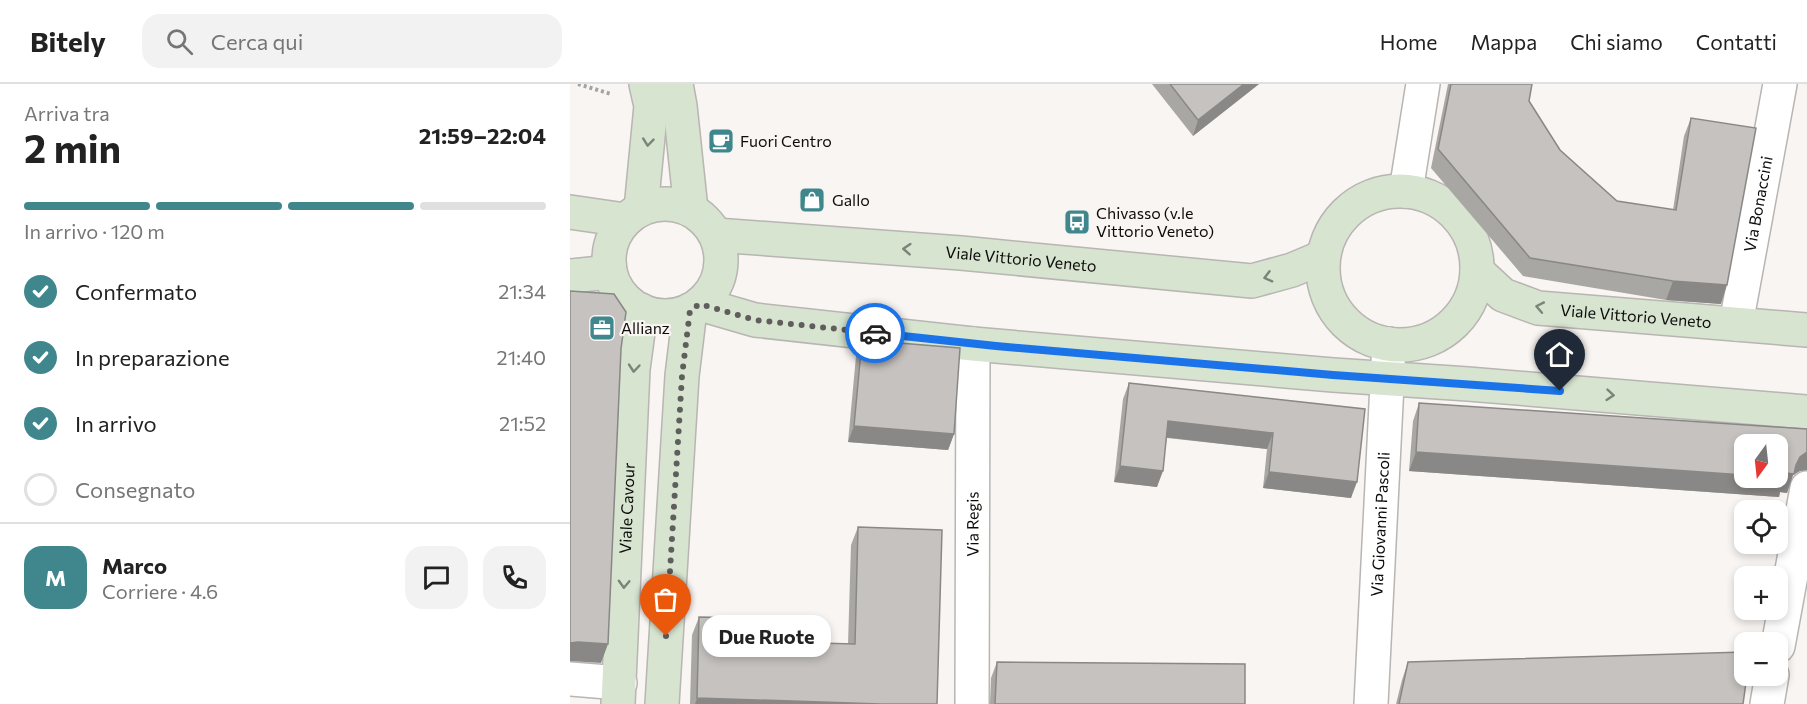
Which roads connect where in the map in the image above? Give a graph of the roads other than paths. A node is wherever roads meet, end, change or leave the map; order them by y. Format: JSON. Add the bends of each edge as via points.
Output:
{"nodes":[{"id":1,"x":646,"y":84,"type":"edge"},
{"id":2,"x":676,"y":84,"type":"edge"},
{"id":3,"x":1423,"y":84,"type":"edge"},
{"id":4,"x":1780,"y":84,"type":"edge"},
{"id":5,"x":1406,"y":191,"type":"junction"},
{"id":6,"x":691,"y":210,"type":"junction"},
{"id":7,"x":570,"y":212,"type":"edge"},
{"id":8,"x":633,"y":215,"type":"junction"},
{"id":9,"x":716,"y":235,"type":"junction"},
{"id":10,"x":1323,"y":257,"type":"junction"},
{"id":11,"x":1478,"y":271,"type":"junction"},
{"id":12,"x":610,"y":272,"type":"junction"},
{"id":13,"x":570,"y":276,"type":"edge"},
{"id":14,"x":695,"y":307,"type":"junction"},
{"id":15,"x":641,"y":310,"type":"junction"},
{"id":16,"x":1736,"y":324,"type":"junction"},
{"id":17,"x":1807,"y":330,"type":"edge"},
{"id":18,"x":1387,"y":342,"type":"junction"},
{"id":19,"x":973,"y":344,"type":"junction"},
{"id":20,"x":1333,"y":375,"type":"junction"},
{"id":21,"x":1387,"y":378,"type":"junction"},
{"id":22,"x":1468,"y":384,"type":"junction"},
{"id":23,"x":1807,"y":412,"type":"edge"},
{"id":24,"x":1807,"y":488,"type":"edge"},
{"id":25,"x":1781,"y":632,"type":"edge"},
{"id":26,"x":570,"y":679,"type":"edge"},
{"id":27,"x":1770,"y":686,"type":"edge"},
{"id":28,"x":619,"y":693,"type":"edge"},
{"id":29,"x":662,"y":704,"type":"edge"},
{"id":30,"x":972,"y":704,"type":"edge"},
{"id":31,"x":1371,"y":704,"type":"edge"},
{"id":32,"x":1767,"y":704,"type":"edge"}],
"edges":[{"from":1,"to":8,"type":"main road","one_way":true,"via":[[651,106]]},
{"from":2,"to":6,"type":"main road"},
{"from":3,"to":5,"type":"street"},
{"from":4,"to":16,"type":"street","name":"Via Bonaccini"},
{"from":5,"to":10,"type":"main road","via":[[1382,193],[1361,201],[1336,225]]},
{"from":5,"to":11,"type":"main road","via":[[1429,196],[1450,208],[1465,226],[1475,248]]},
{"from":6,"to":8,"type":"main road","via":[[658,204]]},
{"from":6,"to":9,"type":"main road"},
{"from":7,"to":8,"type":"main road"},
{"from":8,"to":12,"type":"main road","via":[[615,235]]},
{"from":10,"to":9,"type":"main road","name":"Viale Vittorio Veneto","one_way":true,"via":[[1252,281],[961,253]]},
{"from":9,"to":14,"type":"main road","via":[[720,273],[713,290]]},
{"from":10,"to":18,"type":"main road","via":[[1328,297],[1338,314],[1352,328]]},
{"from":16,"to":11,"type":"main road","name":"Viale Vittorio Veneto","one_way":true,"via":[[1538,308],[1503,295]]},
{"from":11,"to":18,"type":"main road","via":[[1474,291],[1454,323],[1421,342]]},
{"from":12,"to":13,"type":"main road"},
{"from":12,"to":15,"type":"main road","via":[[627,301]]},
{"from":14,"to":15,"type":"main road","via":[[674,315]]},
{"from":14,"to":19,"type":"main road","via":[[755,320]]},
{"from":14,"to":29,"type":"main road","via":[[682,376]]},
{"from":15,"to":28,"type":"main road","name":"Viale Cavour","one_way":true,"via":[[633,369]]},
{"from":16,"to":17,"type":"main road","name":"Viale Vittorio Veneto"},
{"from":18,"to":20,"type":"main road"},
{"from":18,"to":21,"type":"street","name":"Via Giovanni Pascoli"},
{"from":18,"to":22,"type":"main road"},
{"from":19,"to":20,"type":"main road"},
{"from":19,"to":30,"type":"street","name":"Via Regis"},
{"from":20,"to":21,"type":"main road"},
{"from":21,"to":22,"type":"main road"},
{"from":21,"to":31,"type":"street","name":"Via Giovanni Pascoli"},
{"from":22,"to":23,"type":"main road","one_way":true},
{"from":24,"to":25,"type":"street"},
{"from":26,"to":28,"type":"street"},
{"from":27,"to":32,"type":"street"}]}
